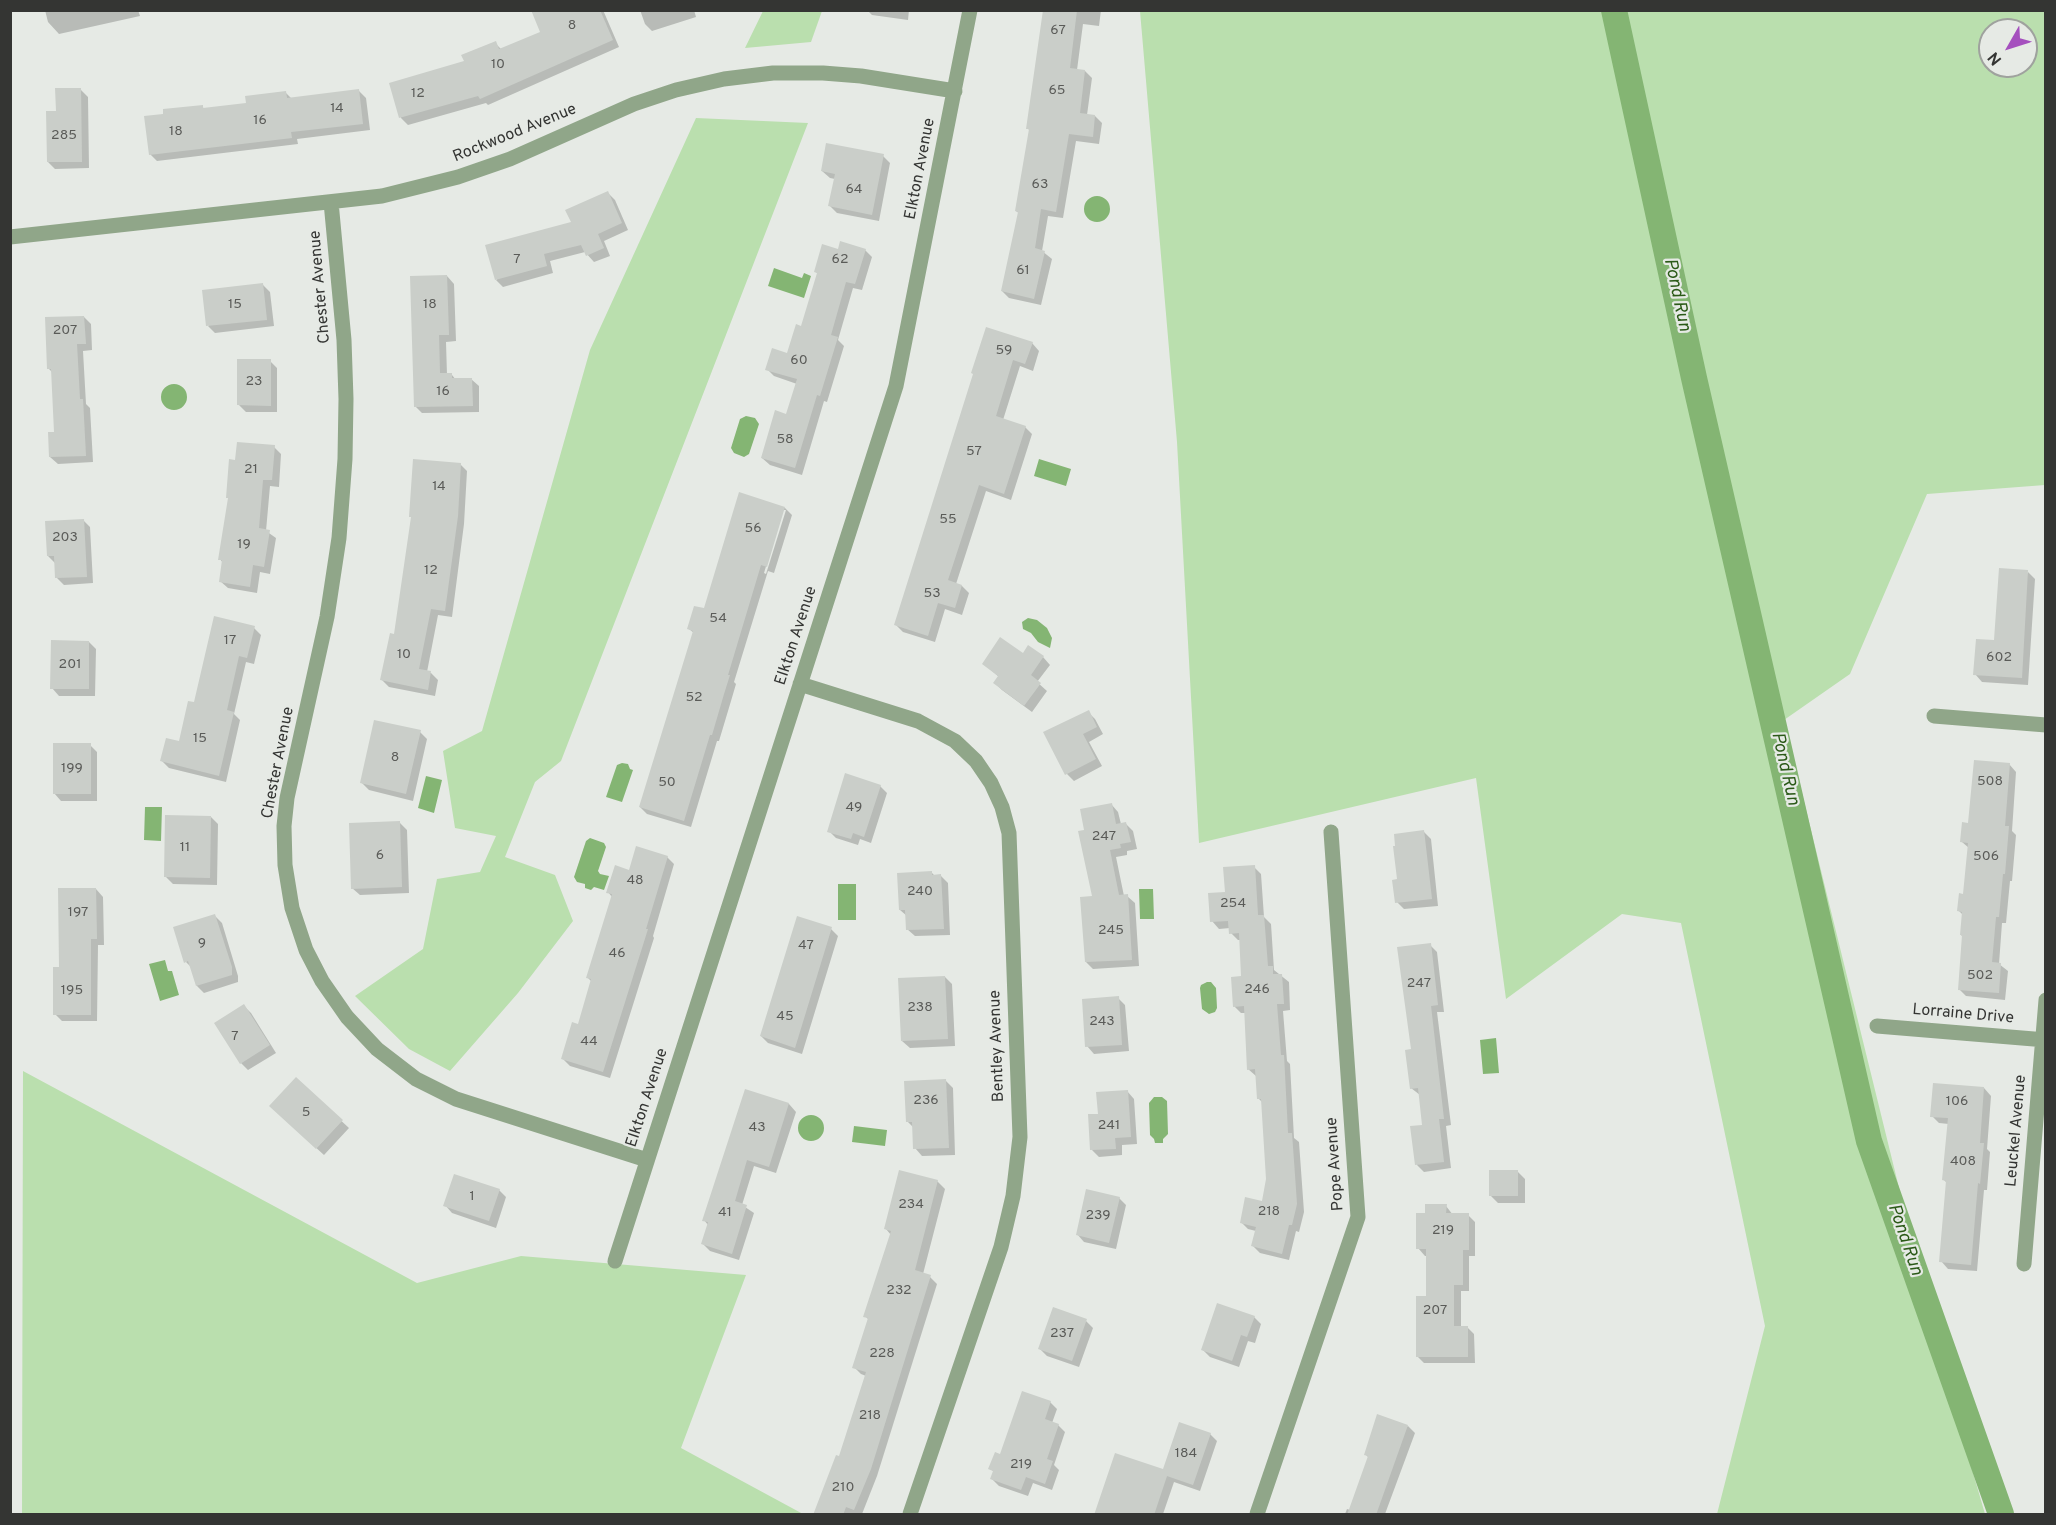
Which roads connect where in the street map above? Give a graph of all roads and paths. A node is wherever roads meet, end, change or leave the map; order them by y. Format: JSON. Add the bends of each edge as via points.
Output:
{"nodes":[{"id":1,"x":970,"y":10,"type":"edge"},
{"id":2,"x":955,"y":91,"type":"junction"},
{"id":3,"x":331,"y":202,"type":"junction"},
{"id":4,"x":10,"y":237,"type":"edge"},
{"id":5,"x":800,"y":684,"type":"junction"},
{"id":6,"x":1935,"y":716,"type":"dead end"},
{"id":7,"x":2046,"y":725,"type":"edge"},
{"id":8,"x":1331,"y":832,"type":"dead end"},
{"id":9,"x":2046,"y":1000,"type":"edge"},
{"id":10,"x":1877,"y":1026,"type":"dead end"},
{"id":11,"x":2044,"y":1040,"type":"edge"},
{"id":12,"x":647,"y":1160,"type":"junction"},
{"id":13,"x":615,"y":1261,"type":"dead end"},
{"id":14,"x":2024,"y":1264,"type":"dead end"},
{"id":15,"x":910,"y":1515,"type":"edge"},
{"id":16,"x":1257,"y":1515,"type":"edge"}],
"edges":[{"from":1,"to":2,"type":"street","name":"Elkton Avenue"},
{"from":2,"to":3,"type":"street","name":"Rockwood Avenue","via":[[823,73],[773,73],[724,79],[634,104],[510,159],[458,177],[382,196]]},
{"from":2,"to":5,"type":"street","name":"Elkton Avenue","via":[[896,386]]},
{"from":3,"to":4,"type":"street","name":"Rockwood Avenue"},
{"from":3,"to":12,"type":"street","name":"Chester Avenue","via":[[344,340],[345,459],[327,617],[287,798],[285,865],[292,908],[306,950],[347,1017],[377,1049],[416,1079],[456,1099]]},
{"from":5,"to":12,"type":"street","name":"Elkton Avenue"},
{"from":5,"to":15,"type":"street","name":"Bentley Avenue","via":[[918,721],[955,741],[992,783],[1009,833],[1020,1137],[1013,1196],[1001,1247]]},
{"from":6,"to":7,"type":"street"},
{"from":8,"to":16,"type":"street","name":"Pope Avenue","via":[[1358,1217]]},
{"from":9,"to":11,"type":"street","name":"Leuckel Avenue"},
{"from":10,"to":11,"type":"street","name":"Lorraine Drive"},
{"from":11,"to":14,"type":"street","name":"Leuckel Avenue"},
{"from":12,"to":13,"type":"street","name":"Elkton Avenue"}]}
